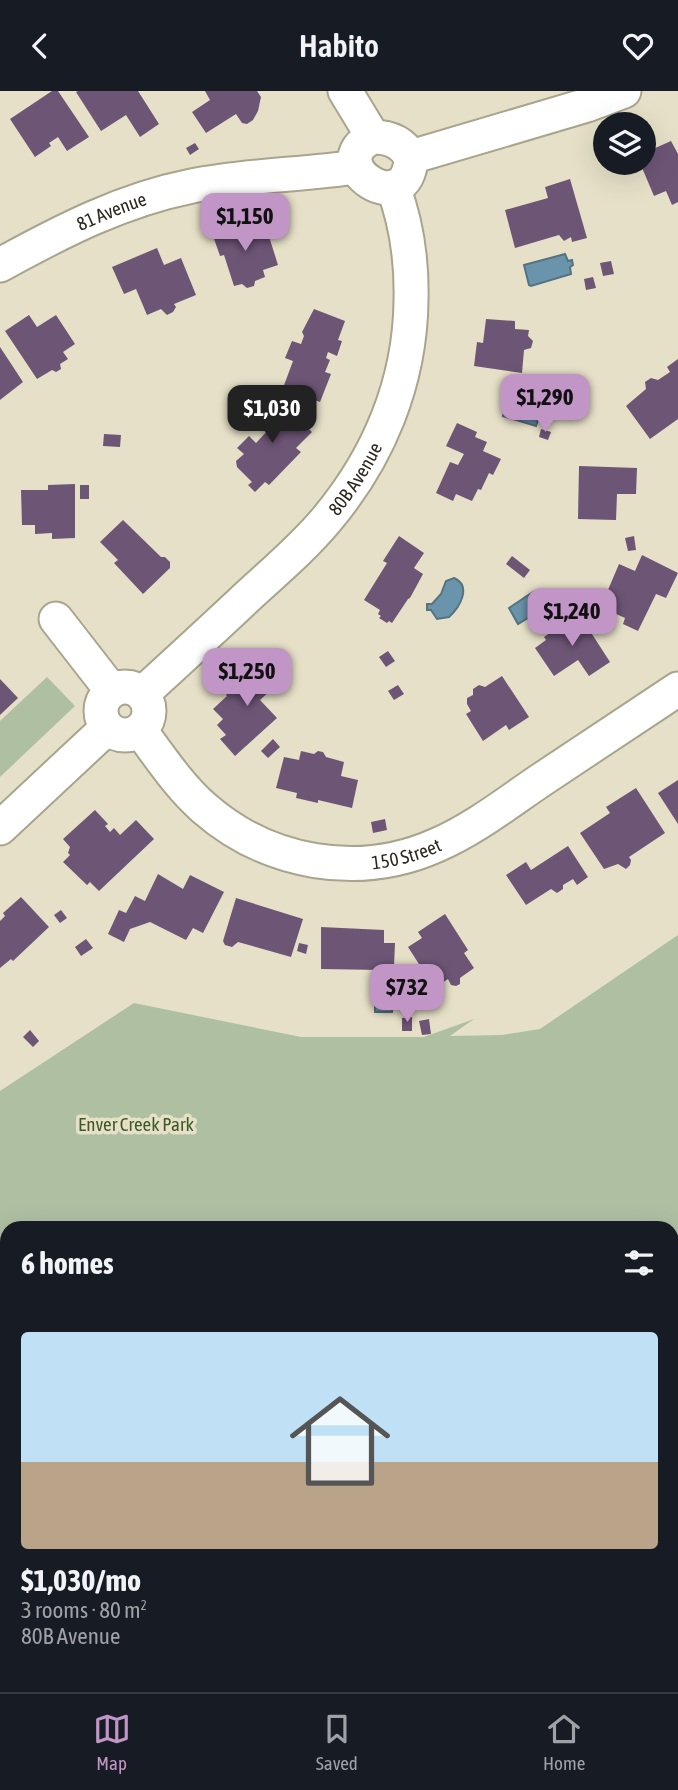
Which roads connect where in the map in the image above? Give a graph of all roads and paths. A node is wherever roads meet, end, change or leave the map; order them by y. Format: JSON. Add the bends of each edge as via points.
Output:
{"nodes":[{"id":1,"x":345,"y":91,"type":"edge"},
{"id":2,"x":624,"y":91,"type":"edge"},
{"id":3,"x":373,"y":137,"type":"junction"},
{"id":4,"x":411,"y":157,"type":"junction"},
{"id":5,"x":356,"y":167,"type":"junction"},
{"id":6,"x":393,"y":187,"type":"junction"},
{"id":7,"x":0,"y":265,"type":"edge"},
{"id":8,"x":56,"y":619,"type":"dead end"},
{"id":9,"x":678,"y":689,"type":"edge"},
{"id":10,"x":127,"y":693,"type":"junction"},
{"id":11,"x":107,"y":728,"type":"junction"},
{"id":12,"x":140,"y":730,"type":"junction"},
{"id":13,"x":0,"y":828,"type":"edge"}],
"edges":[{"from":1,"to":3,"type":"street"},
{"from":2,"to":4,"type":"street"},
{"from":3,"to":4,"type":"street","via":[[402,144]]},
{"from":3,"to":5,"type":"street","via":[[360,146]]},
{"from":4,"to":6,"type":"street","via":[[407,175]]},
{"from":5,"to":6,"type":"street","via":[[371,185]]},
{"from":5,"to":7,"type":"street","name":"81 Avenue","via":[[204,184],[142,198],[82,221]]},
{"from":6,"to":10,"type":"street","name":"80B Avenue","via":[[408,246],[410,331],[400,382],[375,447],[345,496],[309,539]]},
{"from":8,"to":10,"type":"street"},
{"from":9,"to":12,"type":"street","name":"150 Street","via":[[450,839],[411,855],[369,863],[307,860],[243,837],[196,801]]},
{"from":10,"to":11,"type":"street","via":[[103,702],[101,716]]},
{"from":10,"to":12,"type":"street","via":[[147,701],[149,713]]},
{"from":11,"to":12,"type":"street","via":[[120,735]]},
{"from":11,"to":13,"type":"street"}]}
